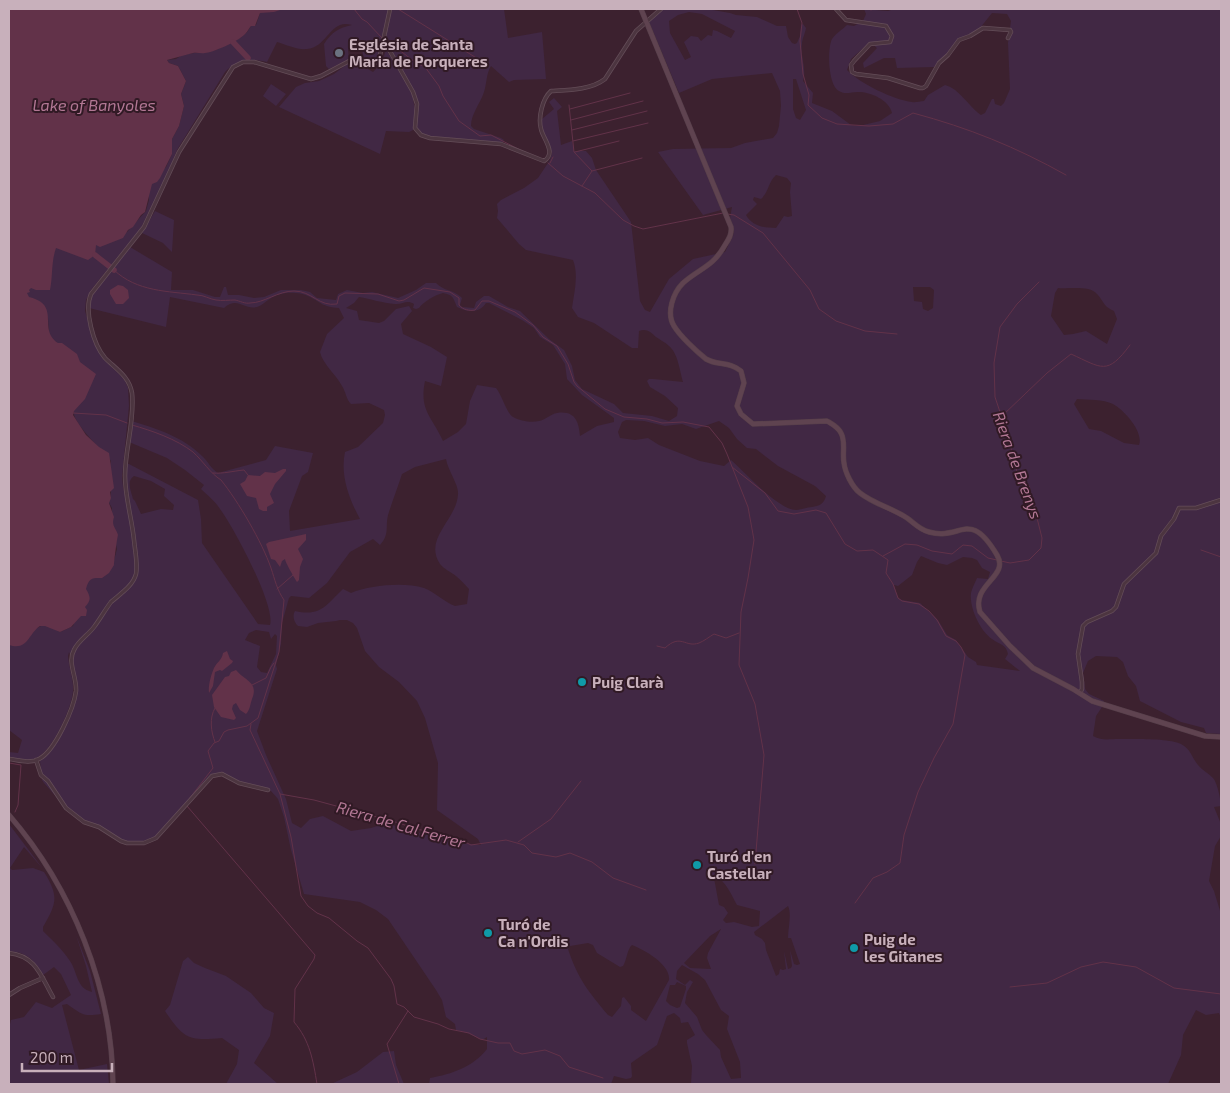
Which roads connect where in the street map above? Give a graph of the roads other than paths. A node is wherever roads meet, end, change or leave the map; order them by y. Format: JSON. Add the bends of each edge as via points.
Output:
{"nodes":[{"id":1,"x":390,"y":9,"type":"edge"},
{"id":2,"x":641,"y":9,"type":"edge"},
{"id":3,"x":661,"y":9,"type":"edge"},
{"id":4,"x":836,"y":9,"type":"edge"},
{"id":5,"x":646,"y":21,"type":"junction"},
{"id":6,"x":1008,"y":38,"type":"dead end"},
{"id":7,"x":382,"y":45,"type":"junction"},
{"id":8,"x":1221,"y":500,"type":"edge"},
{"id":9,"x":1080,"y":693,"type":"junction"},
{"id":10,"x":1221,"y":737,"type":"edge"},
{"id":11,"x":9,"y":759,"type":"edge"},
{"id":12,"x":36,"y":760,"type":"junction"},
{"id":13,"x":268,"y":790,"type":"dead end"},
{"id":14,"x":9,"y":815,"type":"edge"},
{"id":15,"x":9,"y":953,"type":"edge"},
{"id":16,"x":43,"y":978,"type":"junction"},
{"id":17,"x":9,"y":995,"type":"edge"},
{"id":18,"x":53,"y":997,"type":"dead end"},
{"id":19,"x":113,"y":1084,"type":"edge"}],
"edges":[{"from":1,"to":7,"type":"street"},
{"from":2,"to":5,"type":"main road"},
{"from":3,"to":5,"type":"street"},
{"from":4,"to":6,"type":"street","via":[[846,20],[886,26],[892,36],[890,42],[870,44],[851,65],[852,72],[920,88],[926,86],[938,63],[959,40],[983,28],[1010,30]]},
{"from":5,"to":7,"type":"street","via":[[601,82],[547,94],[540,120],[550,155],[542,161],[501,144],[421,135],[416,128],[417,104],[413,92],[387,46]]},
{"from":5,"to":9,"type":"main road","via":[[732,227],[719,256],[677,290],[670,318],[674,326],[706,359],[730,364],[741,371],[744,383],[737,406],[748,421],[760,424],[827,421],[841,432],[844,464],[858,492],[924,530],[940,533],[968,527],[978,532],[998,556],[1000,564],[996,575],[980,594],[980,612],[1033,668]]},
{"from":7,"to":12,"type":"street","via":[[379,60],[373,65],[367,66],[353,59],[311,79],[254,62],[243,62],[233,67],[179,152],[144,227],[88,302],[88,312],[102,353],[126,377],[131,391],[125,476],[136,572],[132,582],[109,604],[74,649],[71,658],[76,686],[73,703],[53,745]]},
{"from":8,"to":9,"type":"street","via":[[1196,508],[1179,508],[1161,536],[1156,553],[1124,584],[1116,607],[1083,626],[1078,654],[1082,682]]},
{"from":9,"to":10,"type":"main road","via":[[1092,702],[1205,736]]},
{"from":11,"to":12,"type":"street"},
{"from":12,"to":13,"type":"street","via":[[41,775],[72,814],[127,843],[144,843],[156,838],[216,774]]},
{"from":14,"to":19,"type":"main road","via":[[52,875],[85,944],[105,1014]]},
{"from":15,"to":16,"type":"street","via":[[30,960]]},
{"from":16,"to":17,"type":"street"},
{"from":16,"to":18,"type":"street"}]}
